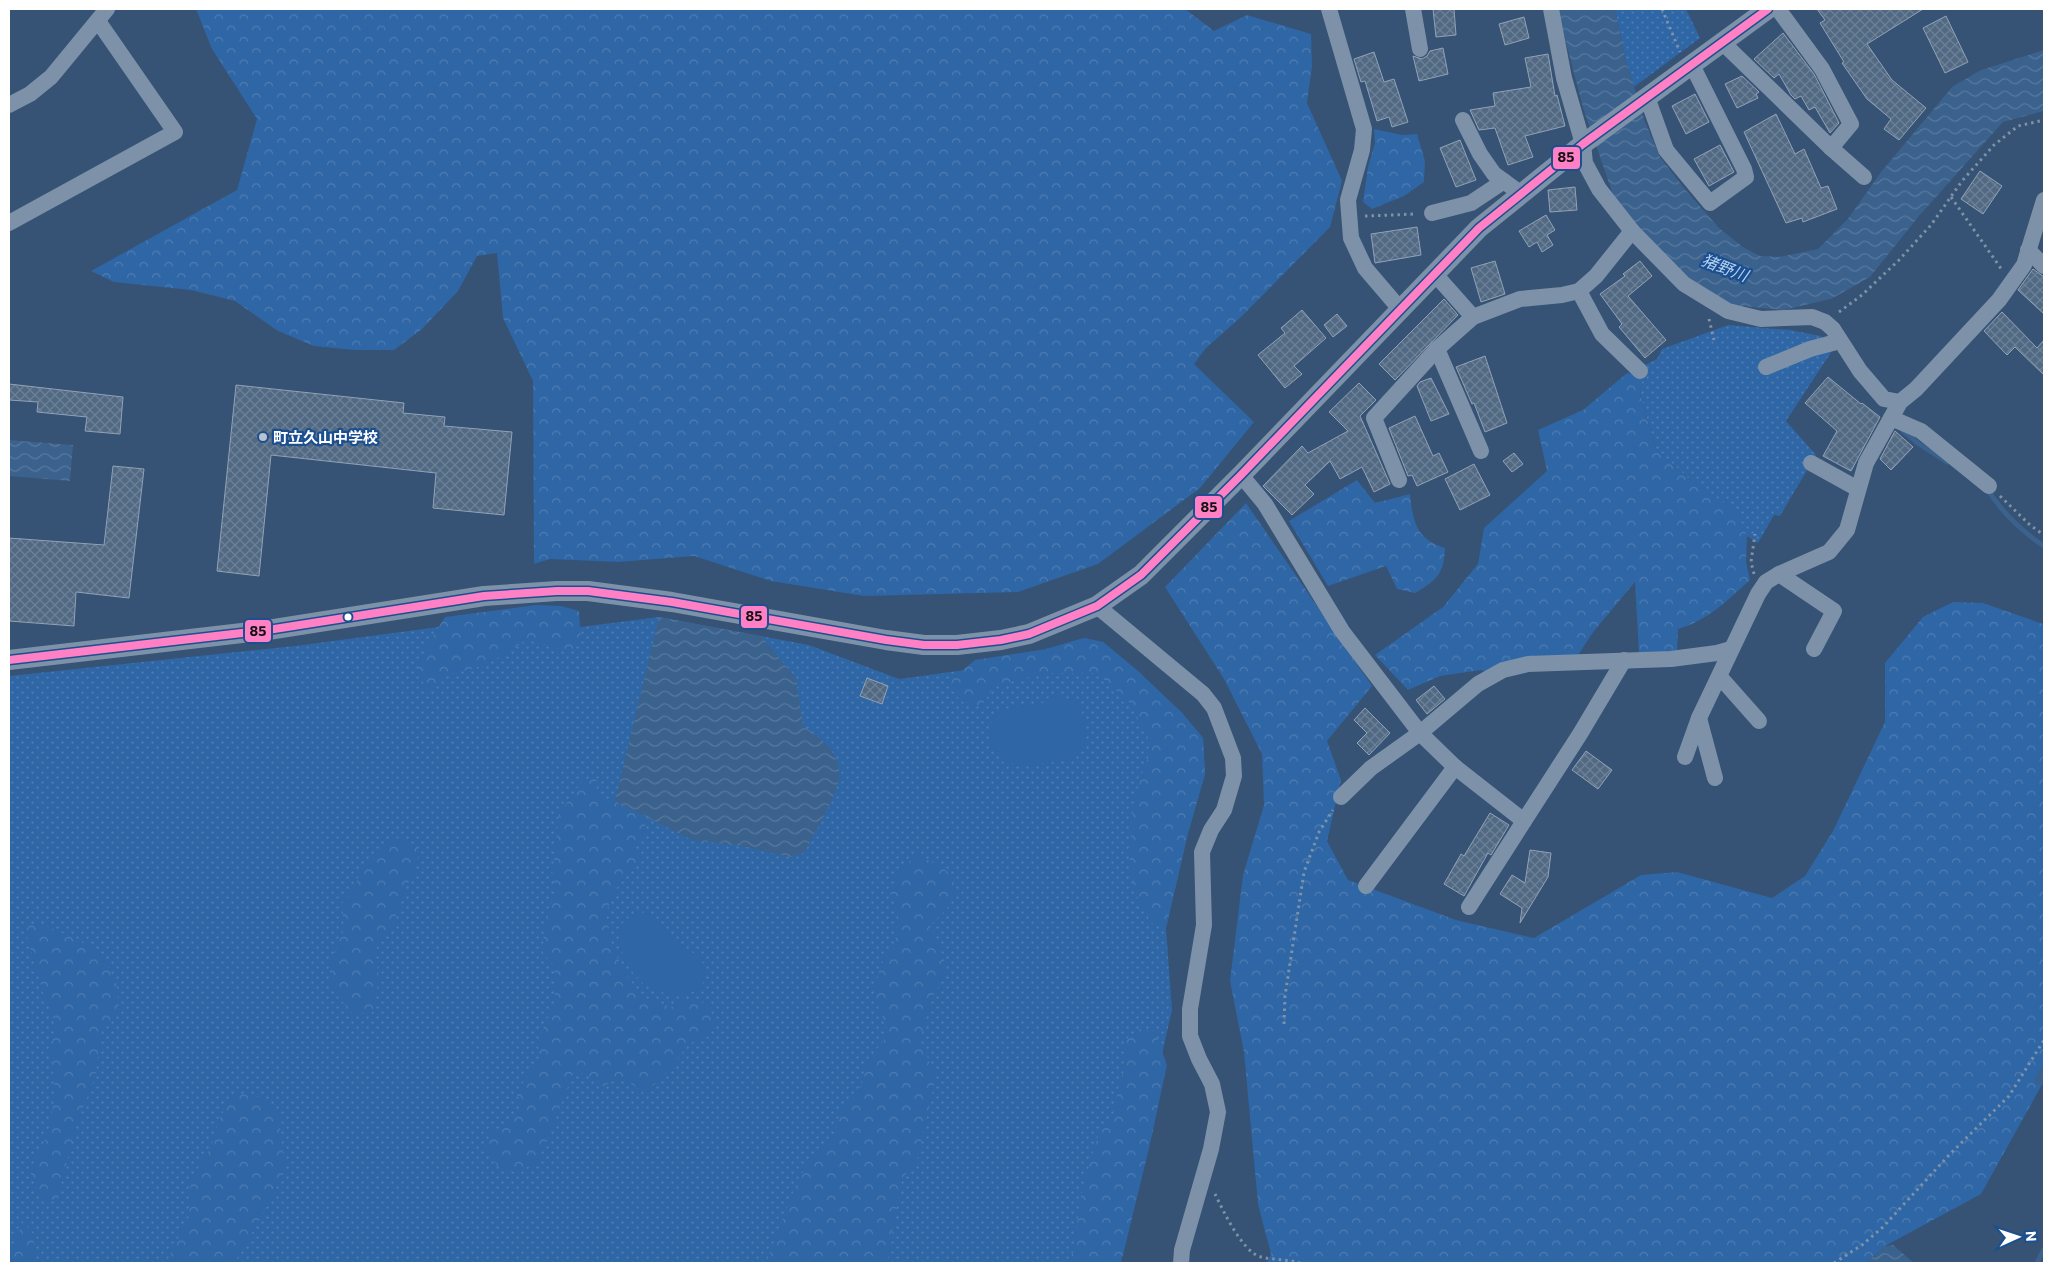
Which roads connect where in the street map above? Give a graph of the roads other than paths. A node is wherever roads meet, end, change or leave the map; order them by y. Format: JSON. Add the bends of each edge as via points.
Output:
{"nodes":[{"id":1,"x":1329,"y":9,"type":"edge"},
{"id":2,"x":1413,"y":9,"type":"edge"},
{"id":3,"x":1551,"y":9,"type":"edge"},
{"id":4,"x":1768,"y":9,"type":"edge"},
{"id":5,"x":1778,"y":9,"type":"edge"},
{"id":6,"x":103,"y":15,"type":"edge"},
{"id":7,"x":1723,"y":43,"type":"junction"},
{"id":8,"x":1420,"y":49,"type":"dead end"},
{"id":9,"x":1689,"y":67,"type":"junction"},
{"id":10,"x":1645,"y":98,"type":"junction"},
{"id":11,"x":9,"y":105,"type":"edge"},
{"id":12,"x":1463,"y":120,"type":"dead end"},
{"id":13,"x":1583,"y":144,"type":"junction"},
{"id":14,"x":1831,"y":148,"type":"junction"},
{"id":15,"x":1864,"y":177,"type":"dead end"},
{"id":16,"x":1504,"y":181,"type":"junction"},
{"id":17,"x":1520,"y":193,"type":"junction"},
{"id":18,"x":2044,"y":200,"type":"edge"},
{"id":19,"x":1432,"y":213,"type":"road end"},
{"id":20,"x":9,"y":223,"type":"edge"},
{"id":21,"x":1632,"y":231,"type":"junction"},
{"id":22,"x":2028,"y":250,"type":"junction"},
{"id":23,"x":2044,"y":266,"type":"edge"},
{"id":24,"x":1434,"y":274,"type":"junction"},
{"id":25,"x":1579,"y":291,"type":"junction"},
{"id":26,"x":1400,"y":309,"type":"junction"},
{"id":27,"x":1473,"y":317,"type":"junction"},
{"id":28,"x":1840,"y":341,"type":"junction"},
{"id":29,"x":1437,"y":349,"type":"junction"},
{"id":30,"x":1766,"y":367,"type":"dead end"},
{"id":31,"x":1640,"y":370,"type":"dead end"},
{"id":32,"x":1900,"y":402,"type":"junction"},
{"id":33,"x":1891,"y":418,"type":"junction"},
{"id":34,"x":1481,"y":451,"type":"dead end"},
{"id":35,"x":1811,"y":463,"type":"dead end"},
{"id":36,"x":1241,"y":475,"type":"junction"},
{"id":37,"x":1399,"y":480,"type":"dead end"},
{"id":38,"x":1989,"y":486,"type":"road end"},
{"id":39,"x":1858,"y":489,"type":"junction"},
{"id":40,"x":1778,"y":574,"type":"junction"},
{"id":41,"x":1097,"y":606,"type":"junction"},
{"id":42,"x":1731,"y":649,"type":"junction"},
{"id":43,"x":1814,"y":649,"type":"dead end"},
{"id":44,"x":9,"y":660,"type":"edge"},
{"id":45,"x":1624,"y":660,"type":"junction"},
{"id":46,"x":1720,"y":677,"type":"junction"},
{"id":47,"x":1699,"y":718,"type":"junction"},
{"id":48,"x":1759,"y":721,"type":"dead end"},
{"id":49,"x":1420,"y":733,"type":"junction"},
{"id":50,"x":1686,"y":757,"type":"dead end"},
{"id":51,"x":1455,"y":766,"type":"junction"},
{"id":52,"x":1715,"y":778,"type":"dead end"},
{"id":53,"x":1341,"y":797,"type":"road end"},
{"id":54,"x":1524,"y":821,"type":"junction"},
{"id":55,"x":1366,"y":886,"type":"dead end"},
{"id":56,"x":1469,"y":906,"type":"dead end"},
{"id":57,"x":1181,"y":1263,"type":"edge"}],
"edges":[{"from":1,"to":26,"type":"street","via":[[1364,130],[1362,150],[1348,200],[1351,238],[1365,268]]},
{"from":2,"to":8,"type":"street"},
{"from":3,"to":13,"type":"street","via":[[1564,78]]},
{"from":4,"to":7,"type":"street"},
{"from":5,"to":14,"type":"street","via":[[1822,69],[1851,124]]},
{"from":6,"to":11,"type":"street","via":[[51,77]]},
{"from":6,"to":20,"type":"street","via":[[175,132]]},
{"from":7,"to":9,"type":"street"},
{"from":7,"to":14,"type":"street"},
{"from":9,"to":10,"type":"street"},
{"from":9,"to":10,"type":"street","via":[[1746,177],[1710,203],[1666,150]]},
{"from":10,"to":13,"type":"street"},
{"from":12,"to":16,"type":"street","via":[[1480,154],[1494,174]]},
{"from":13,"to":17,"type":"street"},
{"from":13,"to":21,"type":"street","via":[[1585,163],[1599,189]]},
{"from":14,"to":15,"type":"street"},
{"from":16,"to":17,"type":"street"},
{"from":16,"to":19,"type":"street","via":[[1471,203]]},
{"from":17,"to":24,"type":"street","via":[[1479,228]]},
{"from":18,"to":22,"type":"street"},
{"from":21,"to":25,"type":"street","via":[[1596,276]]},
{"from":21,"to":28,"type":"street","via":[[1684,284],[1728,311],[1761,319],[1812,317],[1825,322]]},
{"from":22,"to":23,"type":"street"},
{"from":22,"to":32,"type":"street","via":[[2024,265],[1999,300]]},
{"from":24,"to":26,"type":"street"},
{"from":24,"to":27,"type":"street"},
{"from":25,"to":27,"type":"street","via":[[1520,299]]},
{"from":25,"to":31,"type":"street","via":[[1602,334]]},
{"from":26,"to":36,"type":"street"},
{"from":27,"to":29,"type":"street"},
{"from":28,"to":30,"type":"street"},
{"from":28,"to":32,"type":"street","via":[[1884,399]]},
{"from":29,"to":34,"type":"street"},
{"from":29,"to":37,"type":"street","via":[[1374,418]]},
{"from":32,"to":33,"type":"street"},
{"from":33,"to":38,"type":"street","via":[[1921,430]]},
{"from":33,"to":39,"type":"street","via":[[1866,463]]},
{"from":35,"to":39,"type":"street"},
{"from":36,"to":41,"type":"street","via":[[1141,575]]},
{"from":36,"to":49,"type":"street","via":[[1265,504],[1342,631]]},
{"from":39,"to":40,"type":"street","via":[[1847,530],[1828,552]]},
{"from":40,"to":42,"type":"street","via":[[1766,582],[1758,594]]},
{"from":40,"to":43,"type":"street","via":[[1834,611]]},
{"from":41,"to":44,"type":"street","via":[[1029,634],[957,645],[886,640],[624,595],[516,593],[268,630]]},
{"from":41,"to":57,"type":"street","via":[[1203,694],[1214,708],[1232,758],[1234,776],[1230,794],[1202,852],[1204,925],[1190,1009],[1190,1036],[1212,1084],[1218,1112]]},
{"from":42,"to":45,"type":"street","via":[[1671,659]]},
{"from":42,"to":46,"type":"street"},
{"from":45,"to":49,"type":"street","via":[[1528,664],[1503,670],[1478,684]]},
{"from":45,"to":54,"type":"street"},
{"from":46,"to":47,"type":"street"},
{"from":46,"to":48,"type":"street"},
{"from":47,"to":50,"type":"street"},
{"from":47,"to":52,"type":"street"},
{"from":49,"to":51,"type":"street"},
{"from":49,"to":53,"type":"street","via":[[1371,768]]},
{"from":51,"to":54,"type":"street"},
{"from":51,"to":55,"type":"street"},
{"from":54,"to":56,"type":"street"}]}
